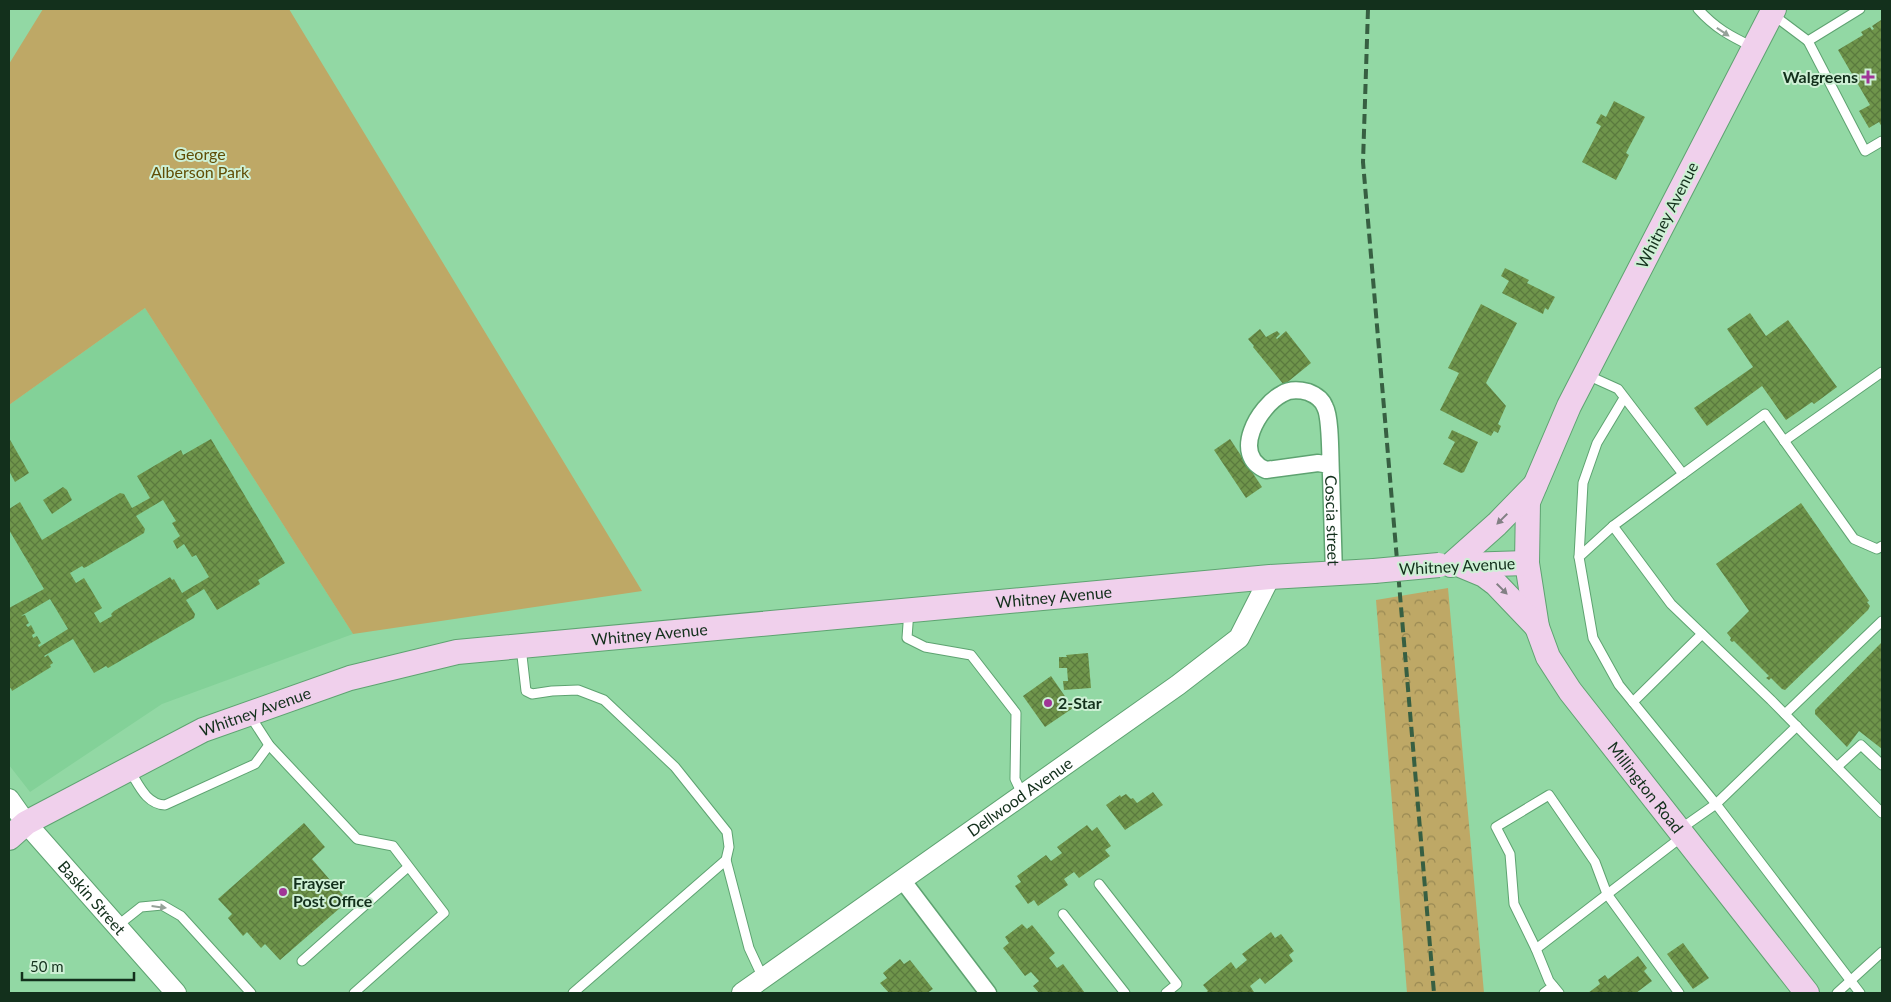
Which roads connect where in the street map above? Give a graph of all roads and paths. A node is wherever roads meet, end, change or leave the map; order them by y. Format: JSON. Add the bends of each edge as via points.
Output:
{"nodes":[{"id":1,"x":1698,"y":9,"type":"edge"},
{"id":2,"x":1860,"y":9,"type":"edge"},
{"id":3,"x":1773,"y":11,"type":"edge"},
{"id":4,"x":1808,"y":41,"type":"junction"},
{"id":5,"x":1754,"y":48,"type":"junction"},
{"id":6,"x":1882,"y":141,"type":"edge"},
{"id":7,"x":1882,"y":372,"type":"edge"},
{"id":8,"x":1585,"y":374,"type":"junction"},
{"id":9,"x":1624,"y":398,"type":"junction"},
{"id":10,"x":1784,"y":441,"type":"junction"},
{"id":11,"x":1330,"y":465,"type":"junction"},
{"id":12,"x":1683,"y":474,"type":"junction"},
{"id":13,"x":1536,"y":484,"type":"junction"},
{"id":14,"x":1613,"y":526,"type":"junction"},
{"id":15,"x":1880,"y":550,"type":"edge"},
{"id":16,"x":1579,"y":557,"type":"junction"},
{"id":17,"x":1528,"y":563,"type":"junction"},
{"id":18,"x":1450,"y":565,"type":"junction"},
{"id":19,"x":1334,"y":574,"type":"junction"},
{"id":20,"x":1270,"y":577,"type":"junction"},
{"id":21,"x":909,"y":610,"type":"junction"},
{"id":22,"x":1882,"y":621,"type":"edge"},
{"id":23,"x":1537,"y":627,"type":"junction"},
{"id":24,"x":1702,"y":634,"type":"junction"},
{"id":25,"x":521,"y":646,"type":"junction"},
{"id":26,"x":1633,"y":702,"type":"junction"},
{"id":27,"x":249,"y":714,"type":"junction"},
{"id":28,"x":1785,"y":714,"type":"junction"},
{"id":29,"x":1797,"y":726,"type":"junction"},
{"id":30,"x":269,"y":745,"type":"junction"},
{"id":31,"x":1882,"y":765,"type":"edge"},
{"id":32,"x":1836,"y":767,"type":"junction"},
{"id":33,"x":129,"y":769,"type":"junction"},
{"id":34,"x":1023,"y":796,"type":"junction"},
{"id":35,"x":9,"y":800,"type":"edge"},
{"id":36,"x":1716,"y":804,"type":"junction"},
{"id":37,"x":1882,"y":813,"type":"edge"},
{"id":38,"x":26,"y":823,"type":"junction"},
{"id":39,"x":1681,"y":833,"type":"junction"},
{"id":40,"x":9,"y":838,"type":"edge"},
{"id":41,"x":726,"y":860,"type":"junction"},
{"id":42,"x":408,"y":867,"type":"junction"},
{"id":43,"x":903,"y":882,"type":"junction"},
{"id":44,"x":1099,"y":884,"type":"dead end"},
{"id":45,"x":1608,"y":894,"type":"junction"},
{"id":46,"x":1063,"y":914,"type":"dead end"},
{"id":47,"x":117,"y":926,"type":"junction"},
{"id":48,"x":1536,"y":949,"type":"junction"},
{"id":49,"x":1882,"y":952,"type":"edge"},
{"id":50,"x":302,"y":961,"type":"dead end"},
{"id":51,"x":763,"y":978,"type":"junction"},
{"id":52,"x":1851,"y":981,"type":"junction"},
{"id":53,"x":1556,"y":990,"type":"edge"},
{"id":54,"x":176,"y":993,"type":"edge"},
{"id":55,"x":251,"y":993,"type":"edge"},
{"id":56,"x":354,"y":993,"type":"edge"},
{"id":57,"x":573,"y":993,"type":"edge"},
{"id":58,"x":742,"y":993,"type":"edge"},
{"id":59,"x":988,"y":993,"type":"edge"},
{"id":60,"x":1125,"y":993,"type":"edge"},
{"id":61,"x":1166,"y":993,"type":"edge"},
{"id":62,"x":1544,"y":993,"type":"edge"},
{"id":63,"x":1679,"y":993,"type":"edge"},
{"id":64,"x":1807,"y":993,"type":"edge"},
{"id":65,"x":1837,"y":993,"type":"edge"},
{"id":66,"x":1860,"y":993,"type":"edge"}],
"edges":[{"from":1,"to":5,"type":"lane","one_way":true,"via":[[1727,35]]},
{"from":2,"to":4,"type":"lane"},
{"from":3,"to":4,"type":"lane"},
{"from":3,"to":5,"type":"main road","name":"Whitney Avenue"},
{"from":4,"to":6,"type":"lane","via":[[1865,151]]},
{"from":5,"to":8,"type":"main road","name":"Whitney Avenue"},
{"from":7,"to":10,"type":"lane"},
{"from":8,"to":9,"type":"lane","via":[[1618,390]]},
{"from":8,"to":13,"type":"main road","name":"Whitney Avenue"},
{"from":9,"to":12,"type":"lane"},
{"from":9,"to":16,"type":"lane","via":[[1596,443],[1583,484]]},
{"from":10,"to":12,"type":"lane","via":[[1765,414]]},
{"from":10,"to":15,"type":"lane","via":[[1854,539]]},
{"from":11,"to":11,"type":"street","name":"Coscia street","via":[[1326,407],[1317,395],[1291,390],[1282,394],[1268,406],[1248,437],[1252,458],[1266,470],[1318,463]]},
{"from":11,"to":19,"type":"street","name":"Coscia street"},
{"from":12,"to":14,"type":"lane"},
{"from":13,"to":17,"type":"main road","name":"Whitney Avenue","via":[[1528,502]]},
{"from":13,"to":18,"type":"main road","one_way":true},
{"from":14,"to":16,"type":"lane"},
{"from":14,"to":24,"type":"lane","via":[[1670,604]]},
{"from":16,"to":26,"type":"lane","via":[[1593,638],[1619,685]]},
{"from":17,"to":18,"type":"main road","name":"Whitney Avenue"},
{"from":17,"to":23,"type":"main road","name":"Millington Road"},
{"from":18,"to":19,"type":"main road","name":"Whitney Avenue","bridge":true},
{"from":18,"to":23,"type":"main road","one_way":true,"via":[[1484,575]]},
{"from":19,"to":20,"type":"main road","name":"Whitney Avenue"},
{"from":20,"to":21,"type":"main road","name":"Whitney Avenue"},
{"from":20,"to":34,"type":"street","name":"Dellwood Avenue","via":[[1239,638]]},
{"from":21,"to":25,"type":"main road","name":"Whitney Avenue"},
{"from":21,"to":34,"type":"lane","via":[[907,638],[925,647],[970,655],[1016,713],[1015,779]]},
{"from":22,"to":28,"type":"lane"},
{"from":23,"to":39,"type":"main road","name":"Millington Road","via":[[1548,657],[1570,691]]},
{"from":24,"to":26,"type":"lane"},
{"from":24,"to":28,"type":"lane"},
{"from":25,"to":27,"type":"main road","name":"Whitney Avenue","via":[[457,652],[350,678]]},
{"from":25,"to":41,"type":"lane","via":[[526,691],[532,694],[578,690],[604,700],[675,767],[727,832],[729,848]]},
{"from":26,"to":36,"type":"lane"},
{"from":27,"to":30,"type":"lane"},
{"from":27,"to":33,"type":"main road","name":"Whitney Avenue","via":[[203,730]]},
{"from":28,"to":29,"type":"lane"},
{"from":29,"to":32,"type":"lane"},
{"from":29,"to":36,"type":"lane"},
{"from":30,"to":33,"type":"lane","via":[[255,764],[165,805],[149,800]]},
{"from":30,"to":42,"type":"lane","via":[[357,839],[393,846]]},
{"from":31,"to":32,"type":"lane","via":[[1862,745]]},
{"from":32,"to":37,"type":"lane"},
{"from":33,"to":38,"type":"main road","name":"Whitney Avenue"},
{"from":34,"to":43,"type":"street","name":"Dellwood Avenue"},
{"from":35,"to":38,"type":"street","name":"Baskin Street"},
{"from":36,"to":39,"type":"lane"},
{"from":36,"to":52,"type":"lane"},
{"from":38,"to":40,"type":"main road","name":"Whitney Avenue"},
{"from":38,"to":47,"type":"street","name":"Baskin Street"},
{"from":39,"to":45,"type":"lane"},
{"from":39,"to":64,"type":"main road","name":"Millington Road"},
{"from":41,"to":51,"type":"lane","via":[[749,948]]},
{"from":41,"to":57,"type":"lane"},
{"from":42,"to":50,"type":"lane"},
{"from":42,"to":56,"type":"lane","via":[[444,913]]},
{"from":43,"to":51,"type":"street","name":"Dellwood Avenue"},
{"from":43,"to":59,"type":"street"},
{"from":44,"to":61,"type":"lane","via":[[1177,984]]},
{"from":45,"to":48,"type":"lane"},
{"from":45,"to":48,"type":"lane","via":[[1595,862],[1549,795],[1496,827],[1510,854],[1514,904]]},
{"from":45,"to":63,"type":"lane"},
{"from":46,"to":60,"type":"lane"},
{"from":47,"to":54,"type":"street","name":"Baskin Street"},
{"from":47,"to":55,"type":"lane","one_way":true,"via":[[141,907],[162,906],[181,916]]},
{"from":48,"to":53,"type":"lane"},
{"from":49,"to":52,"type":"lane"},
{"from":51,"to":58,"type":"street","name":"Dellwood Avenue"},
{"from":52,"to":65,"type":"lane"},
{"from":52,"to":66,"type":"lane"},
{"from":53,"to":62,"type":"lane"}]}
